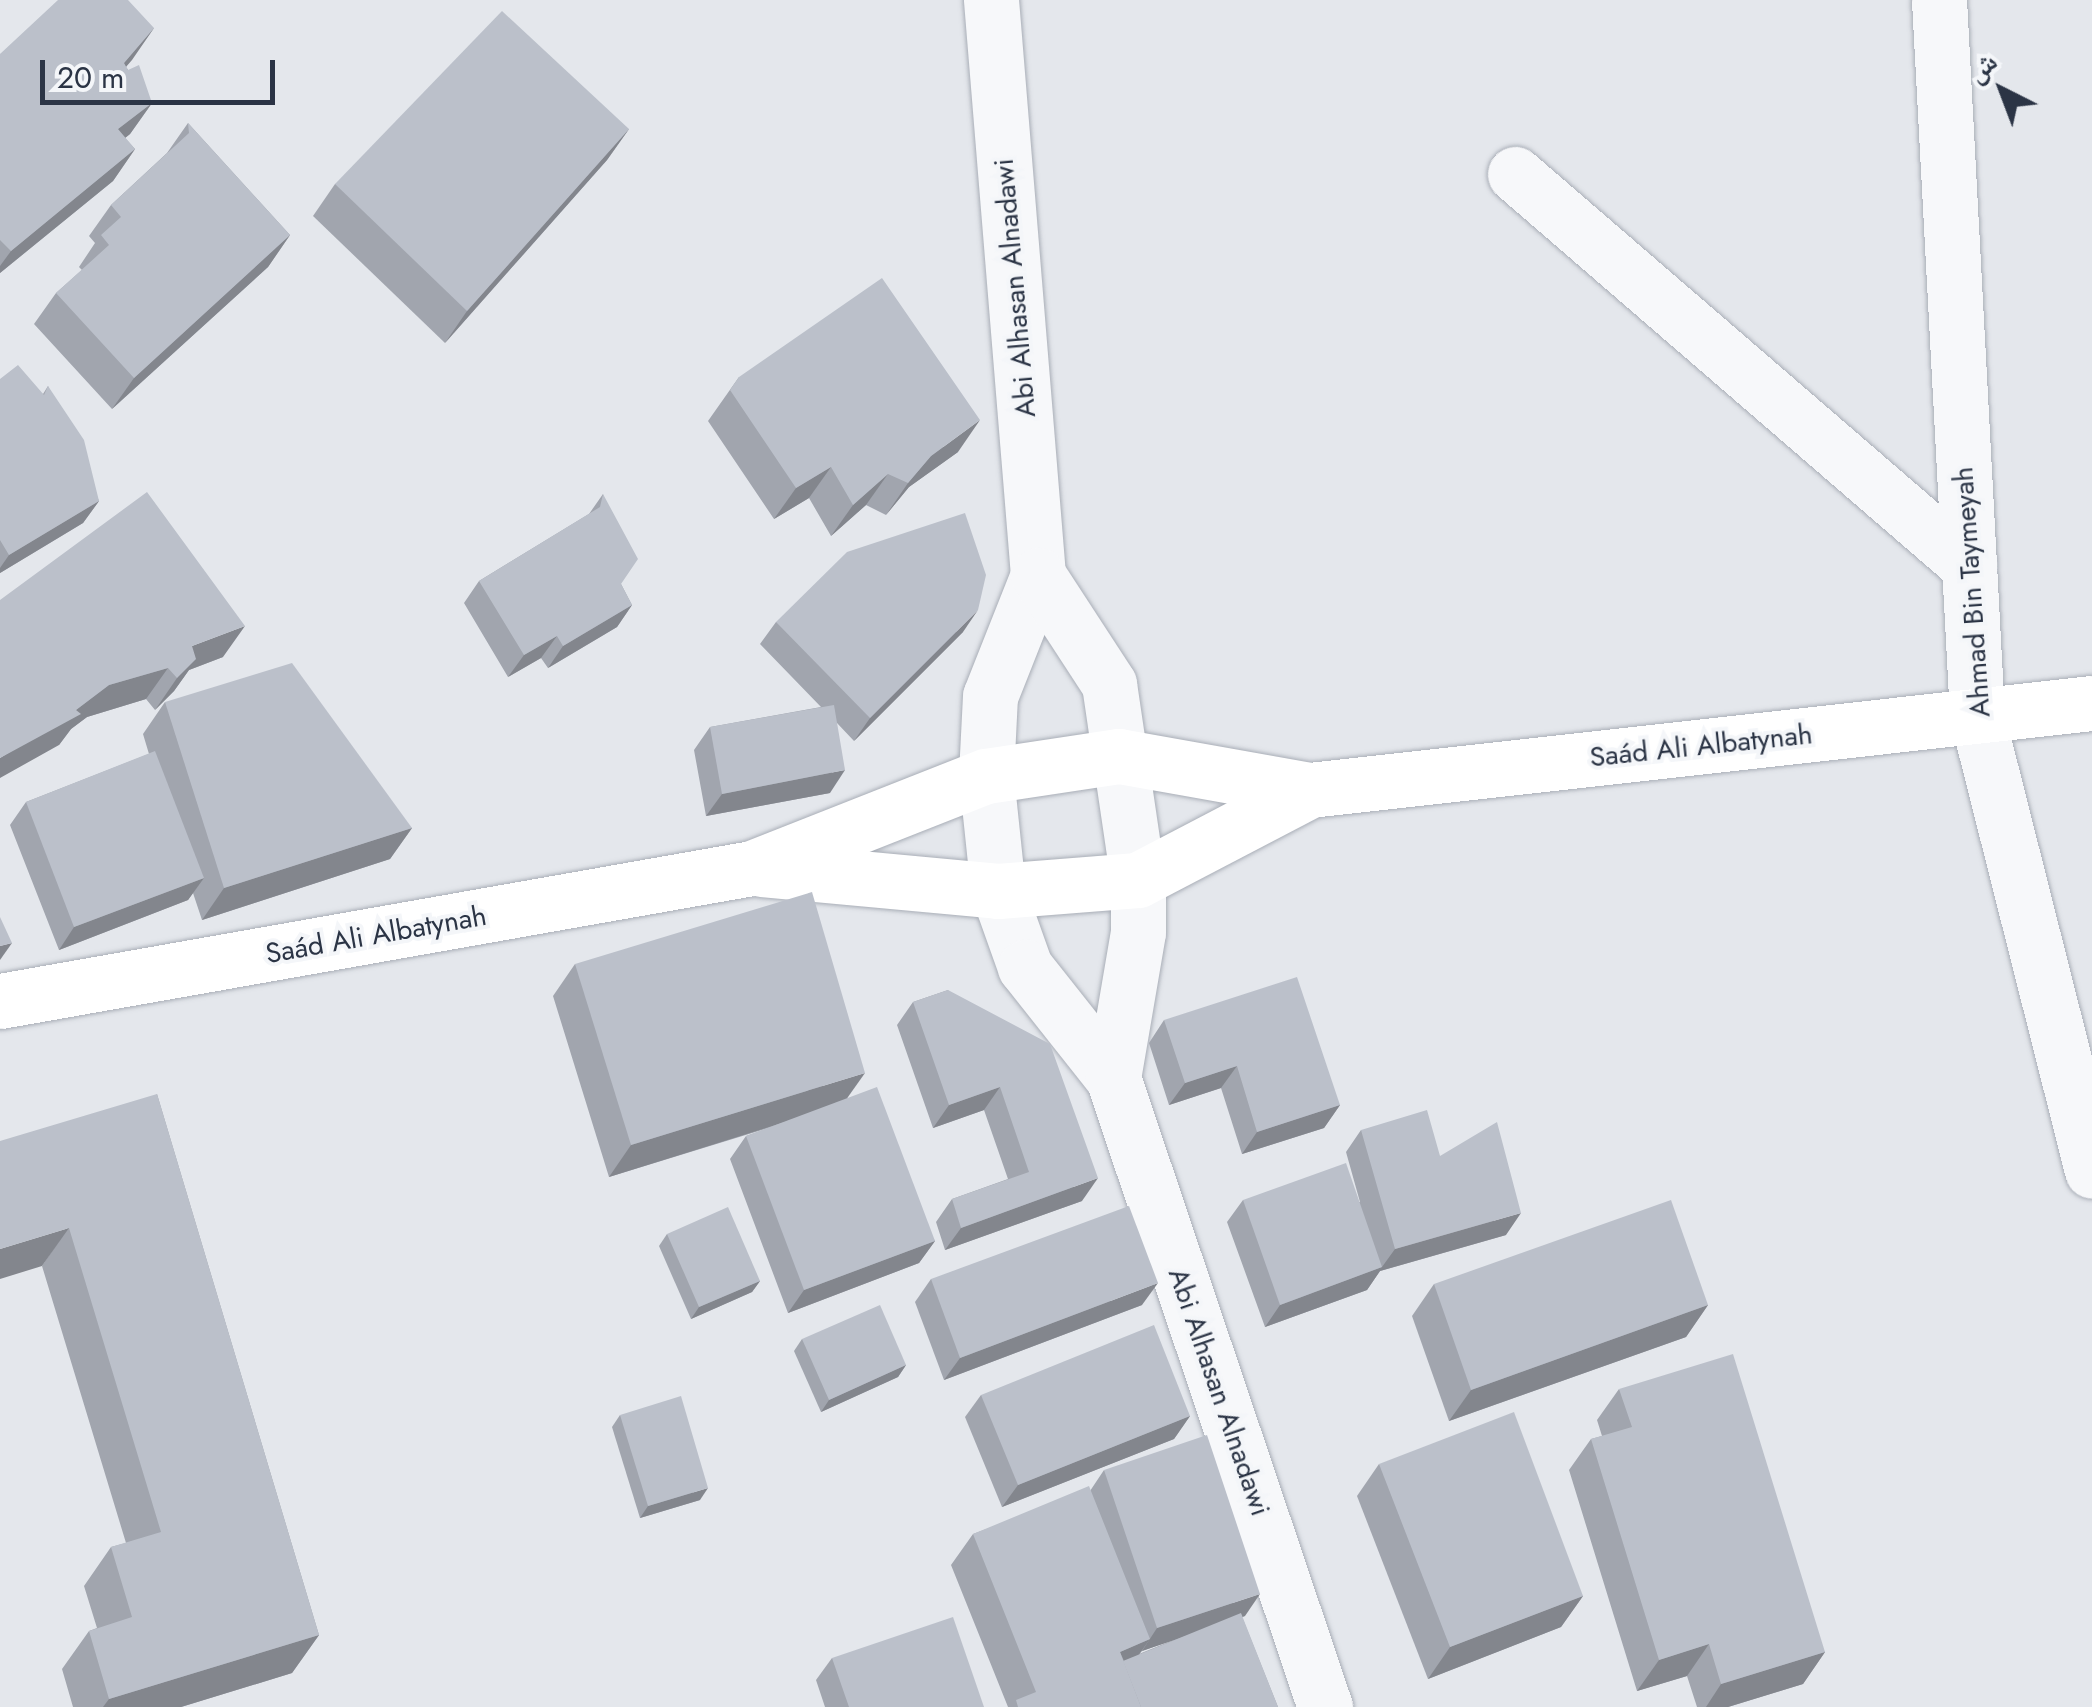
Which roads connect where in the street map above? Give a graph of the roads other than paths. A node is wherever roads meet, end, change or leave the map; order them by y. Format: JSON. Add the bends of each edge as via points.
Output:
{"nodes":[{"id":1,"x":991,"y":0,"type":"edge"},
{"id":2,"x":1939,"y":0,"type":"edge"},
{"id":3,"x":1515,"y":174,"type":"dead end"},
{"id":4,"x":1969,"y":566,"type":"junction"},
{"id":5,"x":1038,"y":575,"type":"junction"},
{"id":6,"x":2092,"y":703,"type":"edge"},
{"id":7,"x":1977,"y":716,"type":"junction"},
{"id":8,"x":1119,"y":756,"type":"junction"},
{"id":9,"x":986,"y":776,"type":"junction"},
{"id":10,"x":1310,"y":790,"type":"junction"},
{"id":11,"x":752,"y":868,"type":"junction"},
{"id":12,"x":1138,"y":880,"type":"junction"},
{"id":13,"x":998,"y":891,"type":"junction"},
{"id":14,"x":0,"y":1001,"type":"edge"},
{"id":15,"x":1113,"y":1078,"type":"junction"},
{"id":16,"x":2092,"y":1171,"type":"edge"},
{"id":17,"x":1325,"y":1707,"type":"edge"}],
"edges":[{"from":1,"to":5,"type":"street","name":"Abi Alhasan Alnadawi"},
{"from":2,"to":4,"type":"street","name":"Ahmad Bin Taymeyah"},
{"from":3,"to":4,"type":"street"},
{"from":4,"to":7,"type":"street","name":"Ahmad Bin Taymeyah"},
{"from":5,"to":8,"type":"street","name":"Abi Alhasan Alnadawi","via":[[1109,684]]},
{"from":5,"to":9,"type":"street","name":"Abi Alhasan Alnadawi","via":[[990,696]]},
{"from":6,"to":7,"type":"main road","name":"Saád Ali Albatynah"},
{"from":7,"to":10,"type":"main road","name":"Saád Ali Albatynah"},
{"from":7,"to":16,"type":"street","name":"Ahmad Bin Taymeyah"},
{"from":8,"to":9,"type":"main road","name":"Saád Ali Albatynah"},
{"from":8,"to":10,"type":"main road","name":"Saád Ali Albatynah"},
{"from":8,"to":12,"type":"street","name":"Abi Alhasan Alnadawi"},
{"from":9,"to":11,"type":"main road","name":"Saád Ali Albatynah"},
{"from":9,"to":13,"type":"street","name":"Abi Alhasan Alnadawi"},
{"from":10,"to":12,"type":"main road","name":"Saád Ali Albatynah"},
{"from":11,"to":13,"type":"main road","name":"Saád Ali Albatynah"},
{"from":11,"to":14,"type":"main road","name":"Saád Ali Albatynah"},
{"from":12,"to":13,"type":"main road","name":"Saád Ali Albatynah"},
{"from":12,"to":15,"type":"street","name":"Abi Alhasan Alnadawi","via":[[1138,932]]},
{"from":13,"to":15,"type":"street","name":"Abi Alhasan Alnadawi","via":[[1025,967]]},
{"from":15,"to":17,"type":"street","name":"Abi Alhasan Alnadawi"}]}
